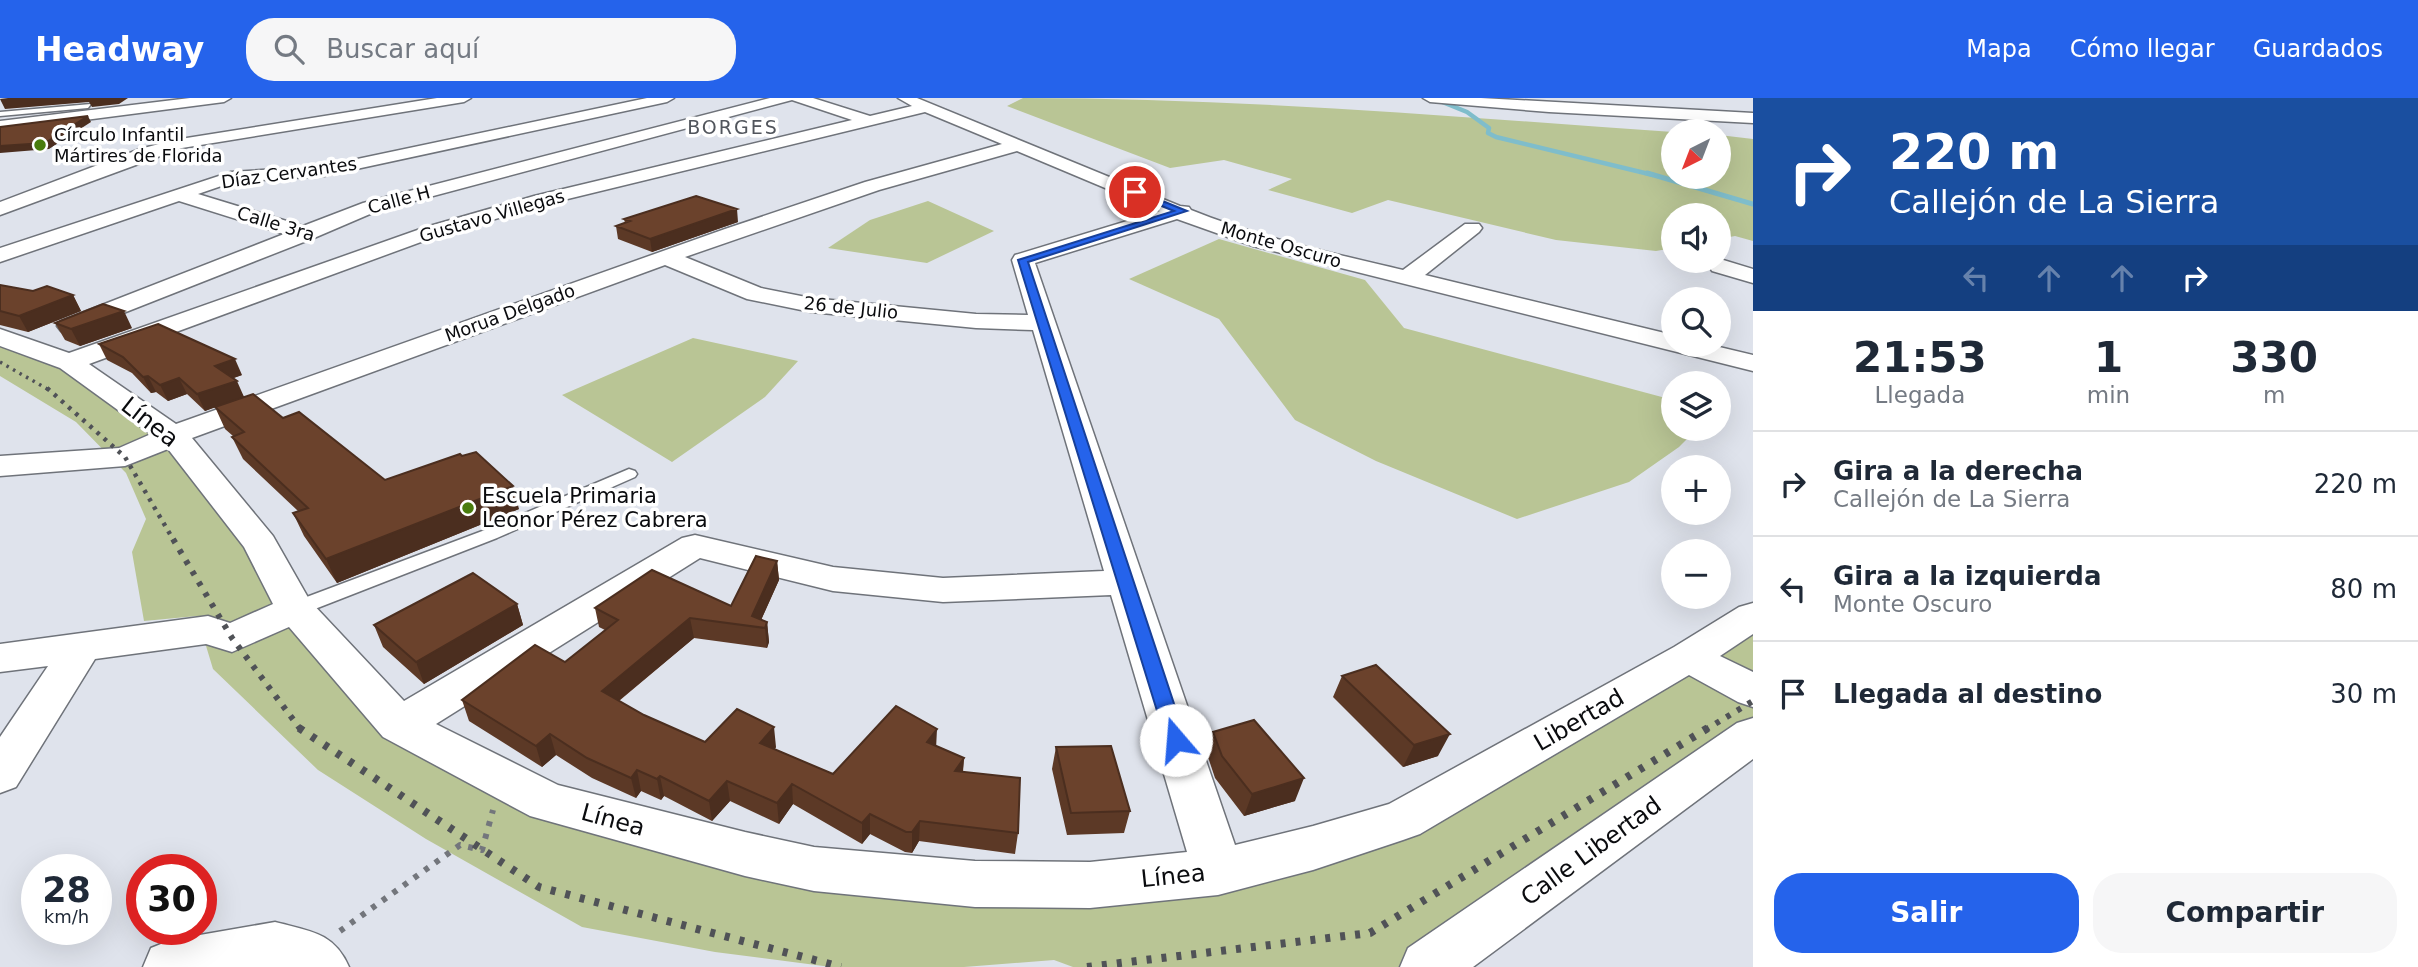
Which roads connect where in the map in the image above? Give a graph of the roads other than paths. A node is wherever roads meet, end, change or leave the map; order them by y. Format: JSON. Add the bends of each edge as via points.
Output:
{"nodes":[{"id":1,"x":12,"y":98,"type":"edge"},
{"id":2,"x":119,"y":98,"type":"edge"},
{"id":3,"x":224,"y":98,"type":"edge"},
{"id":4,"x":667,"y":98,"type":"edge"},
{"id":5,"x":787,"y":98,"type":"edge"},
{"id":6,"x":798,"y":98,"type":"edge"},
{"id":7,"x":905,"y":98,"type":"edge"},
{"id":8,"x":1430,"y":98,"type":"edge"},
{"id":9,"x":1576,"y":98,"type":"edge"},
{"id":10,"x":436,"y":100,"type":"edge"},
{"id":11,"x":0,"y":105,"type":"edge"},
{"id":12,"x":88,"y":106,"type":"dead end"},
{"id":13,"x":927,"y":107,"type":"junction"},
{"id":14,"x":1549,"y":108,"type":"junction"},
{"id":15,"x":135,"y":110,"type":"junction"},
{"id":16,"x":468,"y":111,"type":"edge"},
{"id":17,"x":0,"y":114,"type":"edge"},
{"id":18,"x":1753,"y":118,"type":"edge"},
{"id":19,"x":870,"y":121,"type":"junction"},
{"id":20,"x":0,"y":126,"type":"edge"},
{"id":21,"x":501,"y":132,"type":"junction"},
{"id":22,"x":180,"y":143,"type":"junction"},
{"id":23,"x":1019,"y":145,"type":"junction"},
{"id":24,"x":561,"y":157,"type":"junction"},
{"id":25,"x":230,"y":177,"type":"junction"},
{"id":26,"x":180,"y":195,"type":"junction"},
{"id":27,"x":0,"y":209,"type":"edge"},
{"id":28,"x":1182,"y":211,"type":"junction"},
{"id":29,"x":1472,"y":228,"type":"dead end"},
{"id":30,"x":300,"y":232,"type":"junction"},
{"id":31,"x":372,"y":252,"type":"junction"},
{"id":32,"x":0,"y":255,"type":"edge"},
{"id":33,"x":666,"y":257,"type":"junction"},
{"id":34,"x":1731,"y":269,"type":"edge"},
{"id":35,"x":1753,"y":276,"type":"edge"},
{"id":36,"x":1407,"y":278,"type":"junction"},
{"id":37,"x":150,"y":293,"type":"junction"},
{"id":38,"x":202,"y":312,"type":"junction"},
{"id":39,"x":1044,"y":323,"type":"junction"},
{"id":40,"x":1661,"y":340,"type":"edge"},
{"id":41,"x":13,"y":341,"type":"edge"},
{"id":42,"x":1729,"y":357,"type":"edge"},
{"id":43,"x":69,"y":362,"type":"junction"},
{"id":44,"x":1753,"y":363,"type":"edge"},
{"id":45,"x":173,"y":435,"type":"junction"},
{"id":46,"x":0,"y":466,"type":"edge"},
{"id":47,"x":629,"y":474,"type":"dead end"},
{"id":48,"x":1125,"y":582,"type":"junction"},
{"id":49,"x":295,"y":609,"type":"junction"},
{"id":50,"x":1753,"y":616,"type":"edge"},
{"id":51,"x":80,"y":649,"type":"junction"},
{"id":52,"x":1688,"y":657,"type":"junction"},
{"id":53,"x":0,"y":658,"type":"edge"},
{"id":54,"x":1753,"y":691,"type":"edge"},
{"id":55,"x":399,"y":725,"type":"junction"},
{"id":56,"x":1753,"y":735,"type":"edge"},
{"id":57,"x":0,"y":774,"type":"edge"},
{"id":58,"x":1403,"y":820,"type":"joint"},
{"id":59,"x":1218,"y":872,"type":"junction"},
{"id":60,"x":313,"y":961,"type":"edge"},
{"id":61,"x":171,"y":967,"type":"edge"},
{"id":62,"x":1428,"y":967,"type":"edge"}],
"edges":[{"from":1,"to":11,"type":"street"},
{"from":2,"to":15,"type":"street"},
{"from":3,"to":15,"type":"street"},
{"from":4,"to":21,"type":"street","name":"Díaz Cervantes"},
{"from":5,"to":24,"type":"street","name":"Calle H"},
{"from":6,"to":19,"type":"street"},
{"from":7,"to":13,"type":"street","name":"Monte Oscuro"},
{"from":8,"to":14,"type":"street"},
{"from":9,"to":14,"type":"street"},
{"from":10,"to":16,"type":"street"},
{"from":10,"to":22,"type":"street"},
{"from":12,"to":17,"type":"lane"},
{"from":13,"to":19,"type":"street","name":"Gustavo Villegas"},
{"from":13,"to":23,"type":"street","name":"Monte Oscuro"},
{"from":14,"to":18,"type":"street"},
{"from":15,"to":20,"type":"street"},
{"from":15,"to":22,"type":"street","via":[[163,125]]},
{"from":16,"to":21,"type":"street"},
{"from":19,"to":31,"type":"street","name":"Gustavo Villegas","via":[[541,200]]},
{"from":21,"to":24,"type":"street"},
{"from":21,"to":25,"type":"street","name":"Díaz Cervantes","via":[[316,172]]},
{"from":22,"to":25,"type":"street"},
{"from":22,"to":27,"type":"street"},
{"from":23,"to":28,"type":"street","name":"Monte Oscuro"},
{"from":23,"to":33,"type":"street","name":"Morua Delgado","via":[[872,186]]},
{"from":24,"to":30,"type":"street","name":"Calle H","via":[[370,207]]},
{"from":25,"to":26,"type":"street","name":"Díaz Cervantes"},
{"from":26,"to":30,"type":"street","name":"Calle 3ra"},
{"from":26,"to":32,"type":"street","name":"Díaz Cervantes"},
{"from":28,"to":36,"type":"street","name":"Monte Oscuro","via":[[1260,242]]},
{"from":28,"to":39,"type":"street","via":[[1023,260]]},
{"from":29,"to":36,"type":"street"},
{"from":30,"to":31,"type":"street","name":"Calle 3ra"},
{"from":30,"to":37,"type":"street","name":"Calle H"},
{"from":31,"to":38,"type":"street","name":"Gustavo Villegas"},
{"from":33,"to":39,"type":"street","name":"26 de Julio","via":[[755,294],[811,305]]},
{"from":33,"to":45,"type":"street","name":"Morua Delgado"},
{"from":34,"to":35,"type":"street"},
{"from":36,"to":40,"type":"street","name":"Monte Oscuro"},
{"from":37,"to":38,"type":"street"},
{"from":37,"to":41,"type":"street","name":"Calle H"},
{"from":38,"to":43,"type":"street","name":"Gustavo Villegas"},
{"from":39,"to":48,"type":"street"},
{"from":41,"to":43,"type":"street","name":"Línea"},
{"from":42,"to":44,"type":"street"},
{"from":43,"to":45,"type":"street","name":"Línea"},
{"from":45,"to":46,"type":"street","name":"Morua Delgado","via":[[125,457]]},
{"from":45,"to":49,"type":"street","name":"Línea","via":[[260,544]]},
{"from":47,"to":49,"type":"lane","via":[[491,534]]},
{"from":48,"to":55,"type":"street","via":[[943,590],[833,579],[695,546]]},
{"from":48,"to":59,"type":"street"},
{"from":49,"to":51,"type":"street","via":[[232,638],[208,630]]},
{"from":49,"to":55,"type":"street","name":"Línea"},
{"from":50,"to":52,"type":"street","name":"Libertad"},
{"from":51,"to":53,"type":"street"},
{"from":51,"to":57,"type":"street"},
{"from":52,"to":54,"type":"street"},
{"from":52,"to":58,"type":"street","name":"Libertad"},
{"from":55,"to":59,"type":"street","name":"Línea","via":[[547,802],[814,869],[975,884],[1039,885],[1090,885]]},
{"from":56,"to":62,"type":"street","name":"Calle Libertad"},
{"from":58,"to":59,"type":"street","name":"Línea"},
{"from":60,"to":61,"type":"street","via":[[275,948]]}]}
